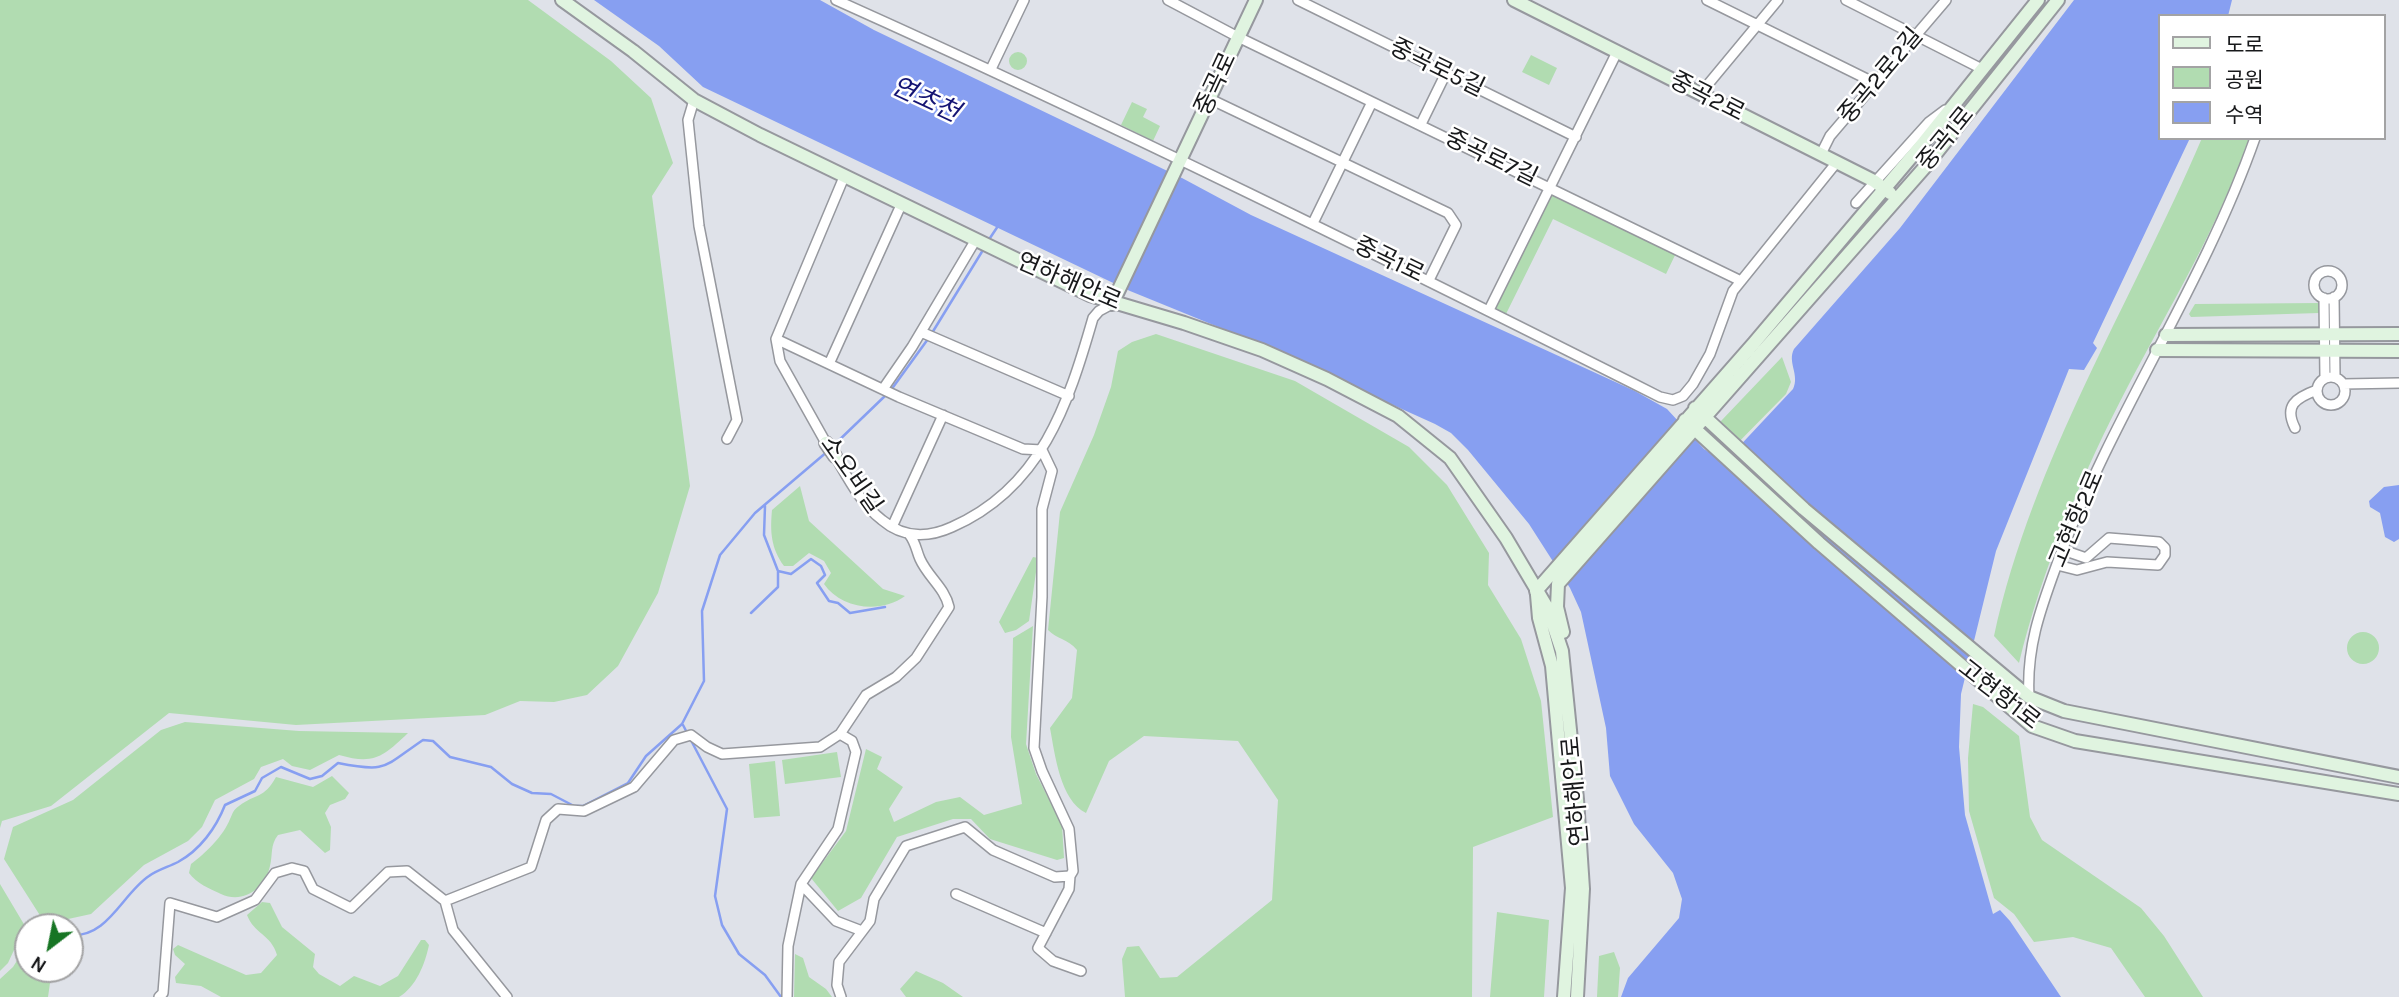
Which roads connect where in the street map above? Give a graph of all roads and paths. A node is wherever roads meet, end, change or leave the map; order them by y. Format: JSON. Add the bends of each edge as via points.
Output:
{"nodes":[{"id":1,"x":562,"y":0,"type":"edge"},
{"id":2,"x":836,"y":0,"type":"edge"},
{"id":3,"x":1024,"y":0,"type":"edge"},
{"id":4,"x":1168,"y":0,"type":"edge"},
{"id":5,"x":1256,"y":0,"type":"edge"},
{"id":6,"x":1298,"y":0,"type":"edge"},
{"id":7,"x":1514,"y":0,"type":"edge"},
{"id":8,"x":1707,"y":0,"type":"edge"},
{"id":9,"x":1778,"y":0,"type":"edge"},
{"id":10,"x":1846,"y":0,"type":"edge"},
{"id":11,"x":1946,"y":0,"type":"edge"},
{"id":12,"x":2038,"y":0,"type":"edge"},
{"id":13,"x":2057,"y":0,"type":"edge"},
{"id":14,"x":1859,"y":3,"type":"edge"},
{"id":15,"x":1756,"y":25,"type":"junction"},
{"id":16,"x":1915,"y":35,"type":"junction"},
{"id":17,"x":1238,"y":37,"type":"junction"},
{"id":18,"x":1617,"y":52,"type":"junction"},
{"id":19,"x":991,"y":69,"type":"junction"},
{"id":20,"x":1982,"y":69,"type":"junction"},
{"id":21,"x":1446,"y":73,"type":"junction"},
{"id":22,"x":1875,"y":83,"type":"junction"},
{"id":23,"x":1700,"y":94,"type":"junction"},
{"id":24,"x":1210,"y":99,"type":"junction"},
{"id":25,"x":694,"y":100,"type":"junction"},
{"id":26,"x":1373,"y":102,"type":"junction"},
{"id":27,"x":1421,"y":124,"type":"junction"},
{"id":28,"x":1576,"y":137,"type":"junction"},
{"id":29,"x":2254,"y":140,"type":"edge"},
{"id":30,"x":1821,"y":154,"type":"junction"},
{"id":31,"x":1837,"y":162,"type":"junction"},
{"id":32,"x":1342,"y":163,"type":"junction"},
{"id":33,"x":1178,"y":164,"type":"junction"},
{"id":34,"x":844,"y":177,"type":"junction"},
{"id":35,"x":1880,"y":185,"type":"junction"},
{"id":36,"x":1551,"y":187,"type":"junction"},
{"id":37,"x":1896,"y":198,"type":"junction"},
{"id":38,"x":1856,"y":203,"type":"dead end"},
{"id":39,"x":901,"y":205,"type":"junction"},
{"id":40,"x":1313,"y":223,"type":"junction"},
{"id":41,"x":975,"y":241,"type":"junction"},
{"id":42,"x":1429,"y":279,"type":"junction"},
{"id":43,"x":1741,"y":281,"type":"junction"},
{"id":44,"x":2329,"y":298,"type":"dead end"},
{"id":45,"x":1115,"y":299,"type":"junction"},
{"id":46,"x":1797,"y":301,"type":"junction"},
{"id":47,"x":1489,"y":310,"type":"junction"},
{"id":48,"x":921,"y":332,"type":"junction"},
{"id":49,"x":2399,"y":334,"type":"edge"},
{"id":50,"x":2166,"y":335,"type":"junction"},
{"id":51,"x":2330,"y":335,"type":"junction"},
{"id":52,"x":776,"y":339,"type":"junction"},
{"id":53,"x":2157,"y":350,"type":"junction"},
{"id":54,"x":2330,"y":351,"type":"junction"},
{"id":55,"x":2399,"y":351,"type":"edge"},
{"id":56,"x":829,"y":364,"type":"junction"},
{"id":57,"x":2330,"y":378,"type":"junction"},
{"id":58,"x":2399,"y":383,"type":"edge"},
{"id":59,"x":2343,"y":384,"type":"junction"},
{"id":60,"x":883,"y":389,"type":"junction"},
{"id":61,"x":2316,"y":390,"type":"junction"},
{"id":62,"x":1069,"y":396,"type":"junction"},
{"id":63,"x":1700,"y":412,"type":"junction"},
{"id":64,"x":943,"y":415,"type":"junction"},
{"id":65,"x":1689,"y":425,"type":"junction"},
{"id":66,"x":2295,"y":428,"type":"dead end"},
{"id":67,"x":727,"y":439,"type":"dead end"},
{"id":68,"x":826,"y":443,"type":"joint"},
{"id":69,"x":1042,"y":450,"type":"junction"},
{"id":70,"x":835,"y":456,"type":"joint"},
{"id":71,"x":892,"y":527,"type":"junction"},
{"id":72,"x":909,"y":534,"type":"junction"},
{"id":73,"x":2063,"y":551,"type":"junction"},
{"id":74,"x":2057,"y":565,"type":"junction"},
{"id":75,"x":1536,"y":592,"type":"junction"},
{"id":76,"x":1562,"y":651,"type":"junction"},
{"id":77,"x":2029,"y":697,"type":"junction"},
{"id":78,"x":840,"y":734,"type":"junction"},
{"id":79,"x":2399,"y":777,"type":"edge"},
{"id":80,"x":2399,"y":794,"type":"edge"},
{"id":81,"x":1070,"y":876,"type":"junction"},
{"id":82,"x":801,"y":884,"type":"junction"},
{"id":83,"x":956,"y":894,"type":"dead end"},
{"id":84,"x":445,"y":901,"type":"junction"},
{"id":85,"x":862,"y":931,"type":"junction"},
{"id":86,"x":1046,"y":933,"type":"junction"},
{"id":87,"x":1081,"y":971,"type":"dead end"},
{"id":88,"x":159,"y":997,"type":"edge"},
{"id":89,"x":506,"y":997,"type":"edge"},
{"id":90,"x":787,"y":997,"type":"edge"},
{"id":91,"x":841,"y":997,"type":"edge"},
{"id":92,"x":1564,"y":997,"type":"edge"},
{"id":93,"x":1577,"y":997,"type":"edge"}],
"edges":[{"from":1,"to":25,"type":"street","name":"연하해안로"},
{"from":2,"to":19,"type":"street","name":"중곡1로"},
{"from":3,"to":19,"type":"street"},
{"from":4,"to":17,"type":"street","name":"중곡로7길"},
{"from":5,"to":17,"type":"street","name":"중곡로"},
{"from":6,"to":21,"type":"street","name":"중곡로5길"},
{"from":7,"to":18,"type":"street","name":"중곡2로"},
{"from":8,"to":15,"type":"street"},
{"from":9,"to":15,"type":"street"},
{"from":10,"to":14,"type":"street"},
{"from":11,"to":16,"type":"street","name":"중곡2로2길"},
{"from":12,"to":20,"type":"street","name":"중곡1로"},
{"from":13,"to":37,"type":"street","name":"중곡1로"},
{"from":14,"to":16,"type":"street"},
{"from":15,"to":22,"type":"street"},
{"from":15,"to":23,"type":"street"},
{"from":16,"to":20,"type":"street"},
{"from":16,"to":22,"type":"street","name":"중곡2로2길"},
{"from":17,"to":24,"type":"street","name":"중곡로"},
{"from":17,"to":26,"type":"street","name":"중곡로7길"},
{"from":18,"to":23,"type":"street","name":"중곡2로"},
{"from":18,"to":28,"type":"street"},
{"from":19,"to":33,"type":"street","name":"중곡1로"},
{"from":20,"to":35,"type":"street","name":"중곡1로"},
{"from":21,"to":27,"type":"street"},
{"from":21,"to":28,"type":"street","name":"중곡로5길"},
{"from":22,"to":30,"type":"street","name":"중곡2로2길","via":[[1830,136]]},
{"from":23,"to":30,"type":"street","name":"중곡2로"},
{"from":24,"to":32,"type":"street"},
{"from":24,"to":33,"type":"street","name":"중곡로"},
{"from":25,"to":34,"type":"street","name":"연하해안로"},
{"from":25,"to":67,"type":"street","via":[[688,120],[699,226],[737,420]]},
{"from":26,"to":27,"type":"street","name":"중곡로7길"},
{"from":26,"to":32,"type":"street"},
{"from":27,"to":36,"type":"street","name":"중곡로7길"},
{"from":28,"to":36,"type":"street"},
{"from":29,"to":50,"type":"street","name":"고현항2로","via":[[2221,225]]},
{"from":30,"to":31,"type":"street","name":"중곡2로"},
{"from":31,"to":35,"type":"street","name":"중곡2로"},
{"from":31,"to":43,"type":"street","name":"중곡1로"},
{"from":32,"to":40,"type":"street"},
{"from":32,"to":42,"type":"street","via":[[1448,213],[1456,225]]},
{"from":33,"to":40,"type":"street","name":"중곡1로"},
{"from":33,"to":45,"type":"street","name":"중곡로"},
{"from":34,"to":39,"type":"street","name":"연하해안로"},
{"from":34,"to":52,"type":"street"},
{"from":35,"to":37,"type":"street","name":"중곡2로"},
{"from":35,"to":38,"type":"street"},
{"from":35,"to":46,"type":"street","name":"중곡1로"},
{"from":36,"to":43,"type":"street","name":"중곡로7길"},
{"from":36,"to":47,"type":"street"},
{"from":37,"to":46,"type":"street","name":"중곡1로"},
{"from":39,"to":41,"type":"street","name":"연하해안로"},
{"from":39,"to":56,"type":"street"},
{"from":40,"to":42,"type":"street","name":"중곡1로"},
{"from":41,"to":45,"type":"street","name":"연하해안로"},
{"from":41,"to":48,"type":"street"},
{"from":42,"to":47,"type":"street","name":"중곡1로"},
{"from":43,"to":47,"type":"street","name":"중곡1로","via":[[1700,374],[1683,396],[1673,400]]},
{"from":44,"to":51,"type":"street"},
{"from":45,"to":62,"type":"street","name":"소오비길","via":[[1093,318]]},
{"from":45,"to":75,"type":"street","name":"연하해안로","via":[[1262,350],[1398,416],[1450,458],[1506,538]]},
{"from":46,"to":63,"type":"street"},
{"from":48,"to":60,"type":"street"},
{"from":48,"to":62,"type":"street"},
{"from":49,"to":51,"type":"street"},
{"from":50,"to":51,"type":"street"},
{"from":50,"to":53,"type":"street","name":"고현항2로"},
{"from":51,"to":54,"type":"street"},
{"from":52,"to":56,"type":"street"},
{"from":52,"to":68,"type":"street","name":"소오비길","via":[[785,372]]},
{"from":53,"to":54,"type":"street"},
{"from":53,"to":73,"type":"street","name":"고현항2로","via":[[2118,423]]},
{"from":54,"to":55,"type":"street"},
{"from":54,"to":57,"type":"street"},
{"from":56,"to":60,"type":"street"},
{"from":57,"to":59,"type":"street"},
{"from":57,"to":61,"type":"street"},
{"from":58,"to":59,"type":"street"},
{"from":59,"to":61,"type":"street","via":[[2344,394],[2335,404],[2322,401]]},
{"from":60,"to":64,"type":"street"},
{"from":61,"to":66,"type":"street","via":[[2290,406]]},
{"from":62,"to":69,"type":"street","name":"소오비길"},
{"from":63,"to":65,"type":"street"},
{"from":63,"to":77,"type":"street","name":"고현항1로","via":[[1804,509]]},
{"from":64,"to":69,"type":"street","via":[[1023,449]]},
{"from":64,"to":71,"type":"street"},
{"from":65,"to":75,"type":"street"},
{"from":65,"to":76,"type":"street","via":[[1556,586]]},
{"from":65,"to":80,"type":"street","name":"고현항1로","via":[[2032,726],[2075,741]]},
{"from":68,"to":70,"type":"street","name":"소오비길"},
{"from":69,"to":72,"type":"street","name":"소오비길","via":[[1002,499],[941,532]]},
{"from":69,"to":81,"type":"street","via":[[1052,471],[1042,509],[1034,748],[1069,828]]},
{"from":70,"to":71,"type":"street","name":"소오비길","via":[[867,506]]},
{"from":71,"to":72,"type":"street","name":"소오비길"},
{"from":72,"to":78,"type":"street","via":[[947,596],[949,607],[916,658],[866,695]]},
{"from":73,"to":74,"type":"street","name":"고현항2로"},
{"from":73,"to":74,"type":"street","via":[[2086,558],[2109,538],[2160,542],[2165,555],[2158,565],[2107,562],[2077,570]]},
{"from":74,"to":77,"type":"street","name":"고현항2로","via":[[2027,663]]},
{"from":75,"to":76,"type":"street","name":"연하해안로","via":[[1548,608]]},
{"from":75,"to":92,"type":"street","name":"연하해안로","via":[[1552,666],[1572,888]]},
{"from":76,"to":93,"type":"street","name":"연하해안로","via":[[1583,889]]},
{"from":77,"to":79,"type":"street","name":"고현항1로","via":[[2064,711]]},
{"from":78,"to":82,"type":"street","via":[[852,741],[856,752],[838,830]]},
{"from":78,"to":84,"type":"street","via":[[820,747],[722,754],[691,735],[674,740],[634,787],[583,811],[558,809],[546,820],[531,867]]},
{"from":81,"to":85,"type":"street","via":[[1055,877],[993,850],[970,830],[959,828],[906,846],[874,899],[870,921]]},
{"from":81,"to":86,"type":"street","via":[[1069,889]]},
{"from":82,"to":85,"type":"street","via":[[836,921]]},
{"from":82,"to":90,"type":"street","via":[[788,946]]},
{"from":83,"to":86,"type":"street"},
{"from":84,"to":88,"type":"street","via":[[407,871],[388,872],[351,908],[313,889],[304,871],[292,868],[275,873],[255,900],[217,916],[170,904],[163,993]]},
{"from":84,"to":89,"type":"street","via":[[453,930]]},
{"from":85,"to":91,"type":"street","via":[[839,962]]},
{"from":86,"to":87,"type":"street","via":[[1038,948],[1053,961]]}]}
